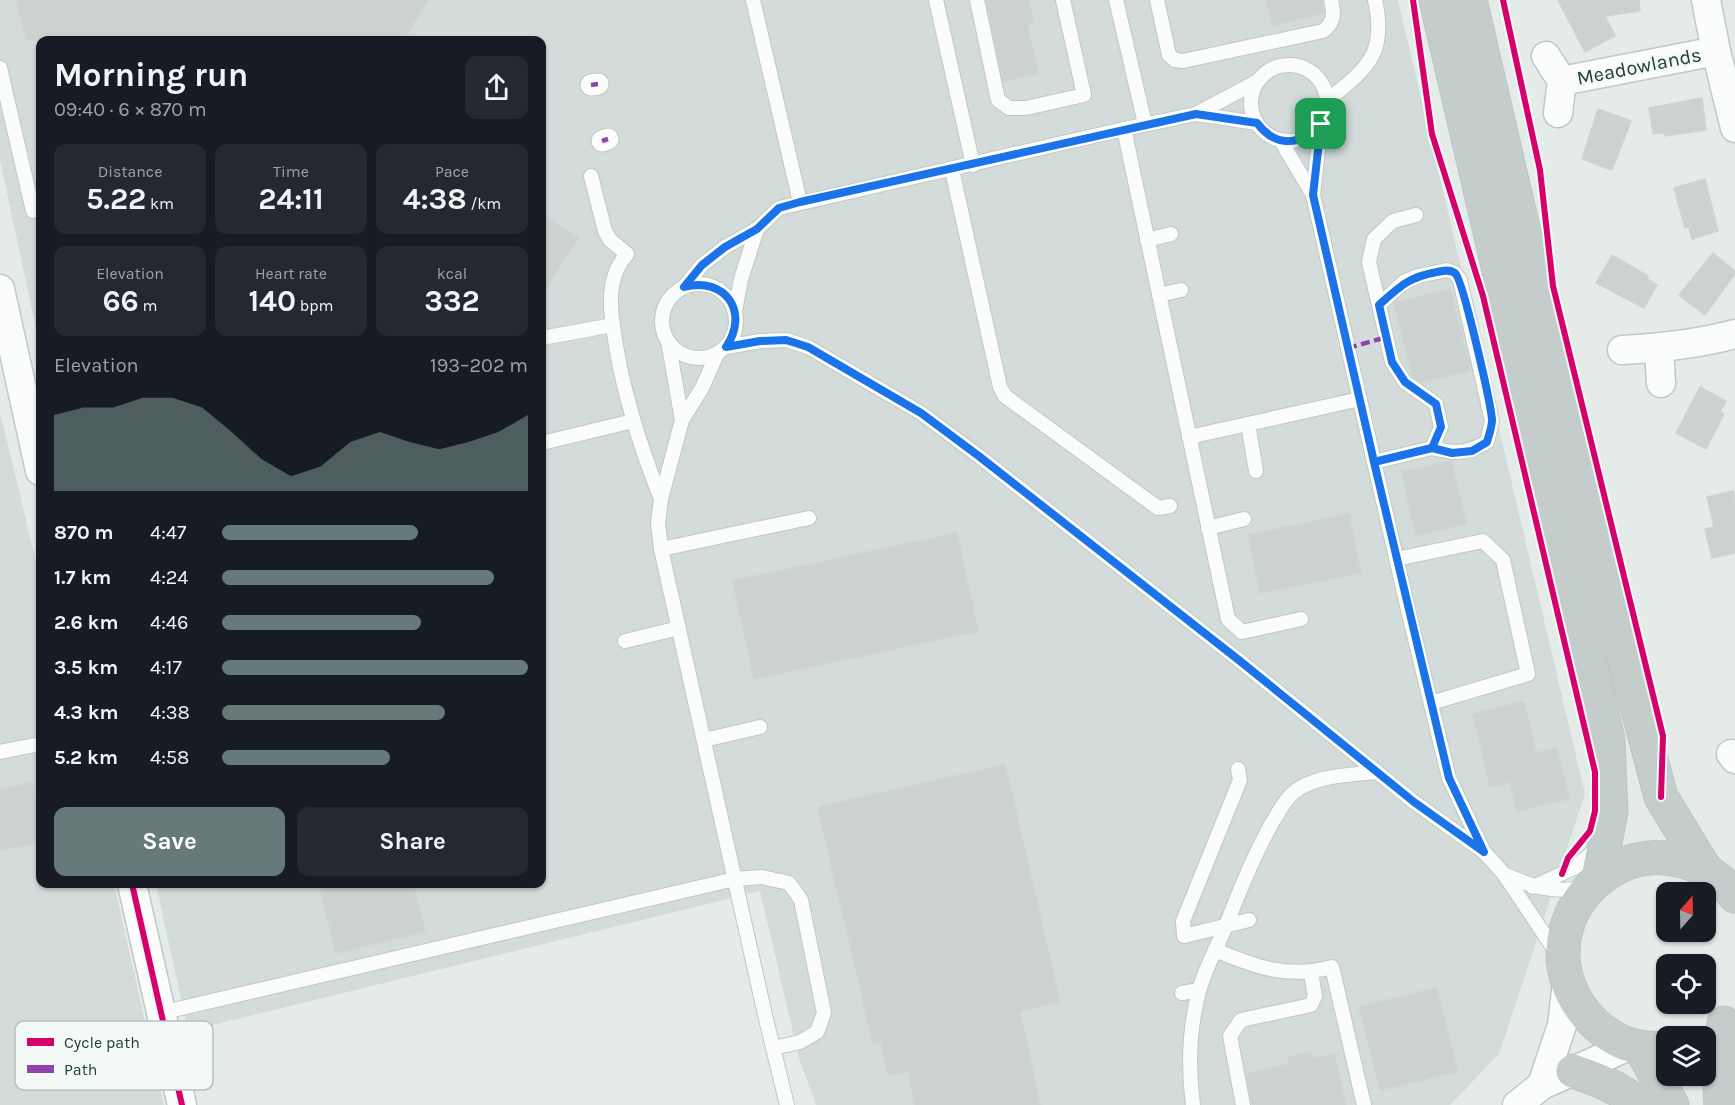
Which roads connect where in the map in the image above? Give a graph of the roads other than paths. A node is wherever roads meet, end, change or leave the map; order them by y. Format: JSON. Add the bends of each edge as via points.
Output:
{"nodes":[{"id":1,"x":753,"y":0,"type":"edge"},
{"id":2,"x":936,"y":0,"type":"edge"},
{"id":3,"x":977,"y":0,"type":"edge"},
{"id":4,"x":1063,"y":0,"type":"edge"},
{"id":5,"x":1116,"y":0,"type":"edge"},
{"id":6,"x":1157,"y":0,"type":"edge"},
{"id":7,"x":1332,"y":0,"type":"edge"},
{"id":8,"x":1375,"y":0,"type":"edge"},
{"id":9,"x":1436,"y":0,"type":"edge"},
{"id":10,"x":1470,"y":0,"type":"edge"},
{"id":11,"x":1706,"y":0,"type":"edge"},
{"id":12,"x":1716,"y":51,"type":"junction"},
{"id":13,"x":1546,"y":56,"type":"dead end"},
{"id":14,"x":0,"y":68,"type":"edge"},
{"id":15,"x":1258,"y":81,"type":"junction"},
{"id":16,"x":1562,"y":81,"type":"junction"},
{"id":17,"x":1328,"y":100,"type":"junction"},
{"id":18,"x":1558,"y":113,"type":"dead end"},
{"id":19,"x":1196,"y":114,"type":"junction"},
{"id":20,"x":1734,"y":122,"type":"edge"},
{"id":21,"x":1257,"y":123,"type":"junction"},
{"id":22,"x":1145,"y":124,"type":"junction"},
{"id":23,"x":1321,"y":124,"type":"junction"},
{"id":24,"x":1124,"y":129,"type":"junction"},
{"id":25,"x":1281,"y":141,"type":"junction"},
{"id":26,"x":973,"y":165,"type":"junction"},
{"id":27,"x":952,"y":170,"type":"junction"},
{"id":28,"x":591,"y":176,"type":"dead end"},
{"id":29,"x":1313,"y":195,"type":"junction"},
{"id":30,"x":800,"y":202,"type":"junction"},
{"id":31,"x":33,"y":210,"type":"dead end"},
{"id":32,"x":1416,"y":215,"type":"dead end"},
{"id":33,"x":757,"y":229,"type":"junction"},
{"id":34,"x":1171,"y":234,"type":"dead end"},
{"id":35,"x":1147,"y":240,"type":"junction"},
{"id":36,"x":684,"y":287,"type":"junction"},
{"id":37,"x":0,"y":290,"type":"edge"},
{"id":38,"x":1181,"y":290,"type":"dead end"},
{"id":39,"x":1159,"y":295,"type":"junction"},
{"id":40,"x":1379,"y":305,"type":"junction"},
{"id":41,"x":735,"y":311,"type":"junction"},
{"id":42,"x":613,"y":325,"type":"junction"},
{"id":43,"x":1735,"y":334,"type":"edge"},
{"id":44,"x":546,"y":337,"type":"edge"},
{"id":45,"x":668,"y":341,"type":"junction"},
{"id":46,"x":1659,"y":348,"type":"junction"},
{"id":47,"x":722,"y":350,"type":"junction"},
{"id":48,"x":1622,"y":350,"type":"dead end"},
{"id":49,"x":1661,"y":383,"type":"dead end"},
{"id":50,"x":1360,"y":399,"type":"junction"},
{"id":51,"x":682,"y":420,"type":"junction"},
{"id":52,"x":633,"y":422,"type":"junction"},
{"id":53,"x":1248,"y":424,"type":"junction"},
{"id":54,"x":1189,"y":437,"type":"junction"},
{"id":55,"x":546,"y":442,"type":"edge"},
{"id":56,"x":1432,"y":448,"type":"junction"},
{"id":57,"x":36,"y":453,"type":"edge"},
{"id":58,"x":1374,"y":462,"type":"junction"},
{"id":59,"x":1256,"y":471,"type":"dead end"},
{"id":60,"x":661,"y":499,"type":"junction"},
{"id":61,"x":1170,"y":506,"type":"dead end"},
{"id":62,"x":809,"y":518,"type":"dead end"},
{"id":63,"x":1245,"y":519,"type":"dead end"},
{"id":64,"x":1208,"y":528,"type":"junction"},
{"id":65,"x":661,"y":549,"type":"junction"},
{"id":66,"x":1396,"y":560,"type":"junction"},
{"id":67,"x":1301,"y":619,"type":"dead end"},
{"id":68,"x":679,"y":628,"type":"junction"},
{"id":69,"x":625,"y":641,"type":"dead end"},
{"id":70,"x":1431,"y":703,"type":"junction"},
{"id":71,"x":760,"y":727,"type":"dead end"},
{"id":72,"x":704,"y":740,"type":"junction"},
{"id":73,"x":36,"y":745,"type":"edge"},
{"id":74,"x":0,"y":752,"type":"edge"},
{"id":75,"x":1238,"y":769,"type":"dead end"},
{"id":76,"x":1376,"y":772,"type":"junction"},
{"id":77,"x":1605,"y":842,"type":"junction"},
{"id":78,"x":1484,"y":852,"type":"junction"},
{"id":79,"x":1705,"y":869,"type":"junction"},
{"id":80,"x":1504,"y":874,"type":"junction"},
{"id":81,"x":735,"y":879,"type":"junction"},
{"id":82,"x":1594,"y":882,"type":"junction"},
{"id":83,"x":1533,"y":887,"type":"junction"},
{"id":84,"x":133,"y":888,"type":"edge"},
{"id":85,"x":1735,"y":896,"type":"edge"},
{"id":86,"x":1249,"y":920,"type":"dead end"},
{"id":87,"x":1226,"y":926,"type":"junction"},
{"id":88,"x":1215,"y":950,"type":"junction"},
{"id":89,"x":1311,"y":972,"type":"junction"},
{"id":90,"x":1565,"y":973,"type":"junction"},
{"id":91,"x":1199,"y":990,"type":"junction"},
{"id":92,"x":1182,"y":993,"type":"dead end"},
{"id":93,"x":160,"y":1013,"type":"junction"},
{"id":94,"x":162,"y":1021,"type":"edge"},
{"id":95,"x":1721,"y":1023,"type":"edge"},
{"id":96,"x":1646,"y":1047,"type":"edge"},
{"id":97,"x":773,"y":1048,"type":"junction"},
{"id":98,"x":1573,"y":1071,"type":"junction"},
{"id":99,"x":1542,"y":1085,"type":"junction"},
{"id":100,"x":178,"y":1090,"type":"edge"},
{"id":101,"x":182,"y":1105,"type":"edge"},
{"id":102,"x":787,"y":1105,"type":"edge"},
{"id":103,"x":1193,"y":1105,"type":"edge"},
{"id":104,"x":1243,"y":1105,"type":"edge"},
{"id":105,"x":1364,"y":1105,"type":"edge"},
{"id":106,"x":1517,"y":1105,"type":"edge"},
{"id":107,"x":1640,"y":1105,"type":"edge"},
{"id":108,"x":1672,"y":1105,"type":"edge"},
{"id":109,"x":1721,"y":1105,"type":"edge"}],
"edges":[{"from":1,"to":30,"type":"lane"},
{"from":2,"to":26,"type":"lane"},
{"from":3,"to":4,"type":"lane","via":[[998,100],[1010,108],[1084,95]]},
{"from":5,"to":22,"type":"lane"},
{"from":6,"to":7,"type":"lane","via":[[1169,55],[1183,61],[1323,31],[1335,13]]},
{"from":8,"to":17,"type":"lane","via":[[1380,25],[1373,54],[1361,72]]},
{"from":9,"to":77,"type":"highway","via":[[1608,739],[1611,812]]},
{"from":10,"to":79,"type":"highway","via":[[1616,628],[1661,798]]},
{"from":11,"to":12,"type":"street","name":"Meadowlands"},
{"from":12,"to":16,"type":"street","name":"Meadowlands"},
{"from":12,"to":20,"type":"street","name":"Meadowlands"},
{"from":13,"to":16,"type":"street","name":"Meadowlands"},
{"from":14,"to":31,"type":"lane"},
{"from":15,"to":17,"type":"lane","via":[[1276,67],[1300,66],[1319,78]]},
{"from":15,"to":19,"type":"lane"},
{"from":15,"to":21,"type":"lane","via":[[1251,102]]},
{"from":16,"to":18,"type":"street","name":"Meadowlands"},
{"from":17,"to":23,"type":"lane"},
{"from":19,"to":21,"type":"lane"},
{"from":19,"to":22,"type":"lane"},
{"from":21,"to":25,"type":"lane"},
{"from":22,"to":24,"type":"lane"},
{"from":23,"to":25,"type":"lane","via":[[1301,140]]},
{"from":23,"to":29,"type":"lane"},
{"from":24,"to":26,"type":"lane"},
{"from":24,"to":35,"type":"lane"},
{"from":25,"to":29,"type":"lane"},
{"from":26,"to":27,"type":"lane"},
{"from":27,"to":30,"type":"lane"},
{"from":27,"to":61,"type":"lane","via":[[1005,396],[1158,508]]},
{"from":28,"to":42,"type":"lane","via":[[605,231],[627,254],[615,271],[611,288]]},
{"from":29,"to":50,"type":"lane"},
{"from":30,"to":33,"type":"lane","via":[[779,208]]},
{"from":32,"to":40,"type":"lane","via":[[1393,221],[1374,239],[1369,262]]},
{"from":33,"to":36,"type":"lane","via":[[702,265]]},
{"from":33,"to":41,"type":"lane"},
{"from":34,"to":35,"type":"lane"},
{"from":35,"to":39,"type":"lane"},
{"from":36,"to":41,"type":"lane","via":[[703,284],[721,290]]},
{"from":36,"to":45,"type":"lane","via":[[666,304],[662,316]]},
{"from":37,"to":57,"type":"street"},
{"from":38,"to":39,"type":"lane"},
{"from":39,"to":54,"type":"lane"},
{"from":40,"to":56,"type":"lane","via":[[1392,362],[1405,382],[1436,404],[1441,427]]},
{"from":40,"to":56,"type":"lane","via":[[1404,282],[1418,276],[1447,270],[1460,280],[1492,421],[1487,442],[1472,451],[1452,453]]},
{"from":41,"to":47,"type":"lane","via":[[734,336]]},
{"from":42,"to":44,"type":"lane"},
{"from":42,"to":52,"type":"lane"},
{"from":43,"to":46,"type":"street"},
{"from":45,"to":47,"type":"lane","via":[[675,349],[696,358]]},
{"from":45,"to":51,"type":"lane"},
{"from":46,"to":48,"type":"street"},
{"from":46,"to":49,"type":"street"},
{"from":47,"to":51,"type":"lane"},
{"from":47,"to":76,"type":"lane","via":[[760,341],[786,340],[808,347],[921,413]]},
{"from":50,"to":53,"type":"lane"},
{"from":50,"to":58,"type":"lane"},
{"from":51,"to":60,"type":"lane"},
{"from":52,"to":55,"type":"lane"},
{"from":52,"to":60,"type":"lane"},
{"from":53,"to":54,"type":"lane"},
{"from":53,"to":59,"type":"lane"},
{"from":54,"to":64,"type":"lane"},
{"from":56,"to":58,"type":"lane"},
{"from":58,"to":66,"type":"lane"},
{"from":60,"to":65,"type":"lane"},
{"from":62,"to":65,"type":"lane"},
{"from":63,"to":64,"type":"lane"},
{"from":64,"to":67,"type":"lane","via":[[1228,619],[1242,632]]},
{"from":65,"to":68,"type":"lane"},
{"from":66,"to":70,"type":"lane"},
{"from":66,"to":70,"type":"lane","via":[[1483,541],[1503,560],[1528,674]]},
{"from":68,"to":69,"type":"lane"},
{"from":68,"to":72,"type":"lane"},
{"from":70,"to":78,"type":"lane","via":[[1449,778]]},
{"from":71,"to":72,"type":"lane"},
{"from":72,"to":81,"type":"lane"},
{"from":73,"to":74,"type":"lane"},
{"from":75,"to":87,"type":"lane","via":[[1240,780],[1183,921],[1184,936]]},
{"from":76,"to":78,"type":"lane"},
{"from":76,"to":87,"type":"lane","via":[[1330,777],[1293,793],[1265,837]]},
{"from":77,"to":82,"type":"highway"},
{"from":77,"to":83,"type":"lane","via":[[1574,868]]},
{"from":78,"to":80,"type":"lane"},
{"from":79,"to":82,"type":"highway","via":[[1684,860],[1654,857],[1624,863]]},
{"from":79,"to":85,"type":"highway","via":[[1724,882]]},
{"from":80,"to":83,"type":"lane"},
{"from":80,"to":90,"type":"lane"},
{"from":81,"to":93,"type":"lane"},
{"from":81,"to":97,"type":"lane"},
{"from":81,"to":97,"type":"lane","via":[[762,877],[789,883],[801,900],[824,1012],[817,1032],[800,1042]]},
{"from":82,"to":83,"type":"lane","via":[[1561,891]]},
{"from":82,"to":90,"type":"highway","via":[[1580,897],[1568,921],[1562,952]]},
{"from":84,"to":93,"type":"street"},
{"from":86,"to":87,"type":"lane"},
{"from":87,"to":88,"type":"lane"},
{"from":88,"to":89,"type":"lane","via":[[1275,970]]},
{"from":88,"to":91,"type":"lane"},
{"from":89,"to":104,"type":"lane","via":[[1315,996],[1311,1005],[1241,1020],[1230,1036]]},
{"from":89,"to":105,"type":"lane","via":[[1332,967]]},
{"from":90,"to":96,"type":"highway","via":[[1581,1010],[1603,1031]]},
{"from":90,"to":99,"type":"street","via":[[1562,1025]]},
{"from":91,"to":92,"type":"lane"},
{"from":91,"to":103,"type":"lane","via":[[1191,1034]]},
{"from":93,"to":94,"type":"street"},
{"from":95,"to":109,"type":"highway","via":[[1717,1061]]},
{"from":96,"to":98,"type":"street"},
{"from":96,"to":108,"type":"highway"},
{"from":97,"to":102,"type":"lane"},
{"from":98,"to":99,"type":"street"},
{"from":98,"to":107,"type":"highway","via":[[1630,1096]]},
{"from":99,"to":106,"type":"street"},
{"from":100,"to":101,"type":"street"}]}
